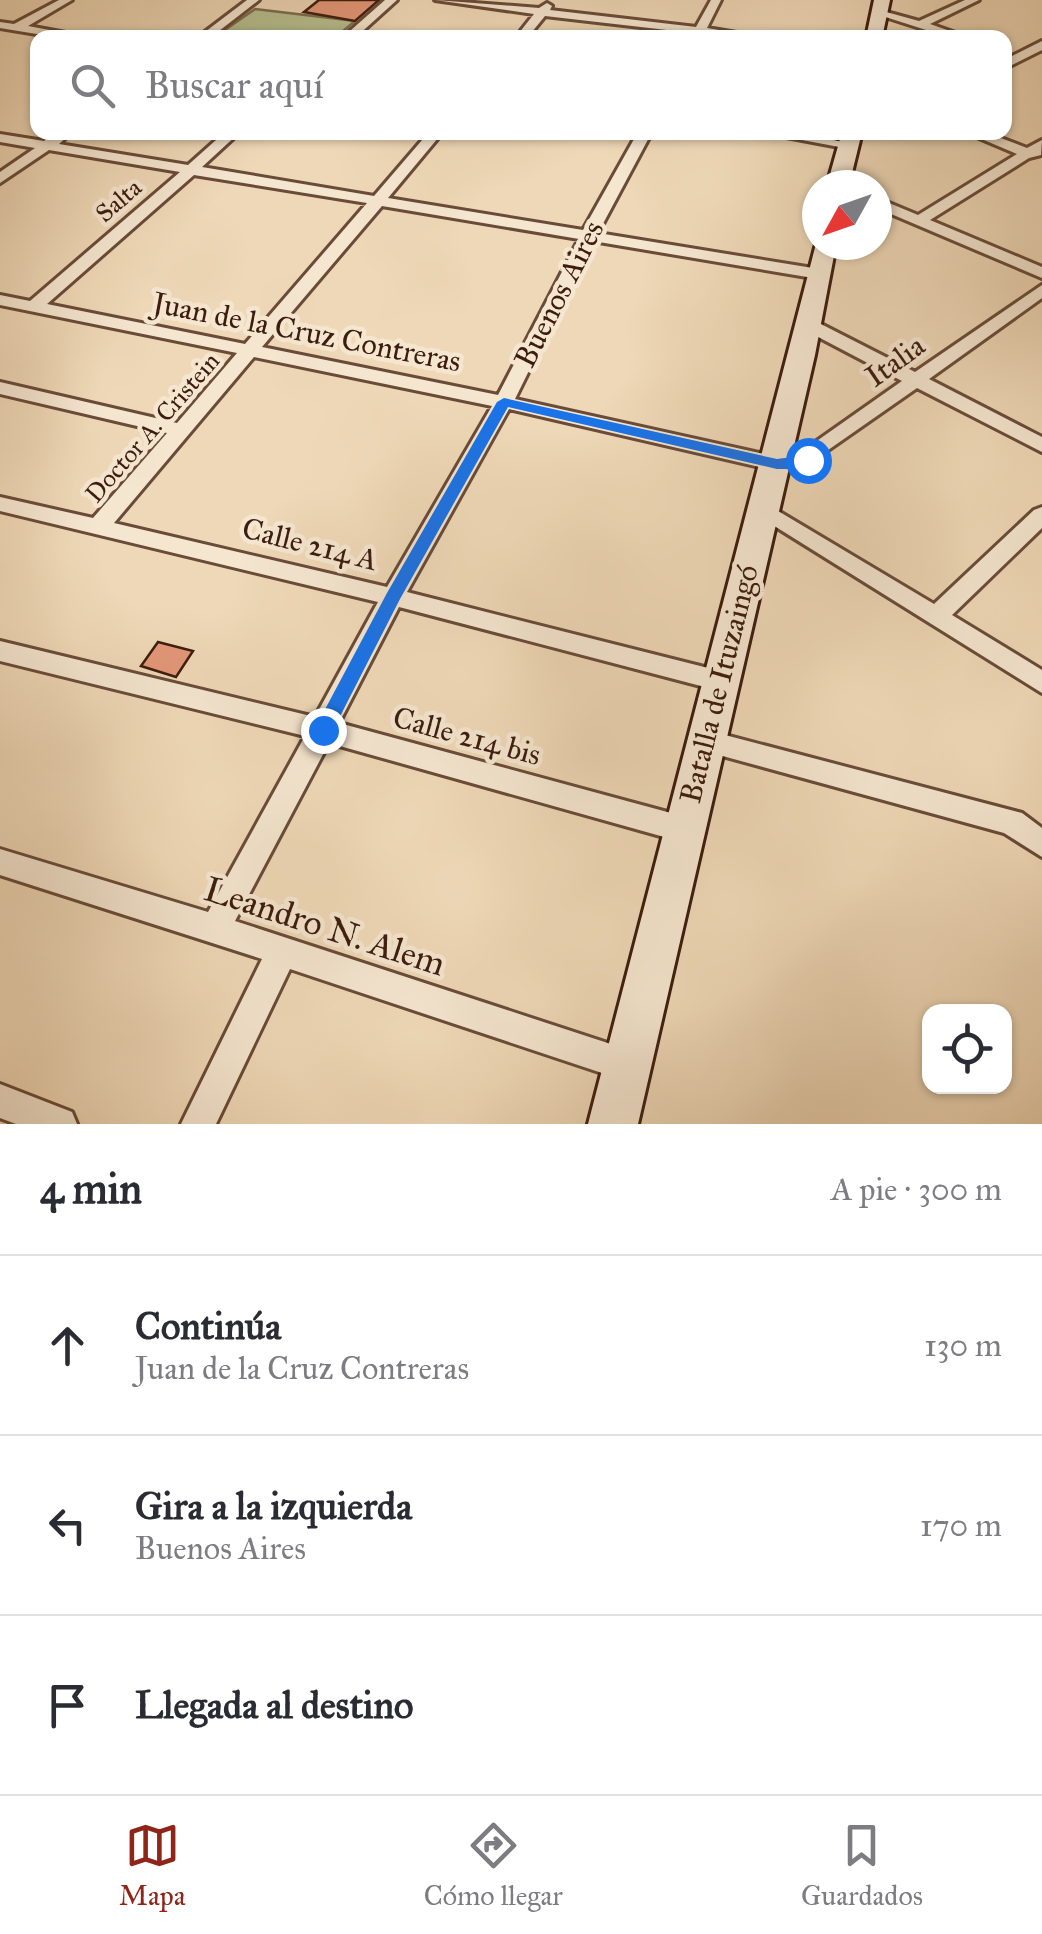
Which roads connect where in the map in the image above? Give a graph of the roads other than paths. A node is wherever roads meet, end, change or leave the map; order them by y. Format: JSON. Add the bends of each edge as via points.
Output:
{"nodes":[{"id":1,"x":67,"y":0,"type":"edge"},
{"id":2,"x":254,"y":0,"type":"edge"},
{"id":3,"x":392,"y":0,"type":"edge"},
{"id":4,"x":440,"y":0,"type":"edge"},
{"id":5,"x":552,"y":0,"type":"edge"},
{"id":6,"x":716,"y":0,"type":"edge"},
{"id":7,"x":974,"y":0,"type":"edge"},
{"id":8,"x":880,"y":6,"type":"edge"},
{"id":9,"x":542,"y":12,"type":"junction"},
{"id":10,"x":921,"y":24,"type":"junction"},
{"id":11,"x":0,"y":25,"type":"edge"},
{"id":12,"x":16,"y":28,"type":"junction"},
{"id":13,"x":30,"y":30,"type":"edge"},
{"id":14,"x":213,"y":30,"type":"edge"},
{"id":15,"x":357,"y":30,"type":"edge"},
{"id":16,"x":527,"y":30,"type":"edge"},
{"id":17,"x":670,"y":30,"type":"edge"},
{"id":18,"x":700,"y":30,"type":"edge"},
{"id":19,"x":940,"y":30,"type":"edge"},
{"id":20,"x":0,"y":38,"type":"edge"},
{"id":21,"x":1042,"y":45,"type":"edge"},
{"id":22,"x":1012,"y":52,"type":"edge"},
{"id":23,"x":1023,"y":55,"type":"junction"},
{"id":24,"x":1012,"y":61,"type":"edge"},
{"id":25,"x":1042,"y":61,"type":"edge"},
{"id":26,"x":0,"y":138,"type":"edge"},
{"id":27,"x":55,"y":140,"type":"edge"},
{"id":28,"x":225,"y":140,"type":"edge"},
{"id":29,"x":430,"y":140,"type":"edge"},
{"id":30,"x":641,"y":140,"type":"edge"},
{"id":31,"x":851,"y":140,"type":"edge"},
{"id":32,"x":993,"y":140,"type":"edge"},
{"id":33,"x":1042,"y":144,"type":"edge"},
{"id":34,"x":47,"y":146,"type":"junction"},
{"id":35,"x":1035,"y":155,"type":"edge"},
{"id":36,"x":192,"y":168,"type":"junction"},
{"id":37,"x":842,"y":170,"type":"edge"},
{"id":38,"x":0,"y":179,"type":"edge"},
{"id":39,"x":378,"y":200,"type":"junction"},
{"id":40,"x":892,"y":209,"type":"edge"},
{"id":41,"x":920,"y":220,"type":"junction"},
{"id":42,"x":588,"y":236,"type":"junction"},
{"id":43,"x":822,"y":260,"type":"edge"},
{"id":44,"x":1042,"y":273,"type":"edge"},
{"id":45,"x":819,"y":274,"type":"junction"},
{"id":46,"x":1042,"y":290,"type":"edge"},
{"id":47,"x":0,"y":300,"type":"edge"},
{"id":48,"x":35,"y":306,"type":"junction"},
{"id":49,"x":809,"y":325,"type":"junction"},
{"id":50,"x":252,"y":352,"type":"junction"},
{"id":51,"x":918,"y":382,"type":"junction"},
{"id":52,"x":0,"y":388,"type":"edge"},
{"id":53,"x":504,"y":402,"type":"junction"},
{"id":54,"x":181,"y":430,"type":"junction"},
{"id":55,"x":1042,"y":445,"type":"edge"},
{"id":56,"x":777,"y":464,"type":"junction"},
{"id":57,"x":0,"y":504,"type":"edge"},
{"id":58,"x":763,"y":509,"type":"junction"},
{"id":59,"x":1042,"y":515,"type":"edge"},
{"id":60,"x":99,"y":526,"type":"junction"},
{"id":61,"x":392,"y":597,"type":"junction"},
{"id":62,"x":936,"y":616,"type":"junction"},
{"id":63,"x":0,"y":651,"type":"edge"},
{"id":64,"x":720,"y":682,"type":"junction"},
{"id":65,"x":1042,"y":683,"type":"edge"},
{"id":66,"x":323,"y":730,"type":"junction"},
{"id":67,"x":706,"y":741,"type":"junction"},
{"id":68,"x":682,"y":829,"type":"junction"},
{"id":69,"x":1042,"y":844,"type":"edge"},
{"id":70,"x":0,"y":862,"type":"edge"},
{"id":71,"x":215,"y":928,"type":"junction"},
{"id":72,"x":282,"y":951,"type":"junction"},
{"id":73,"x":626,"y":1065,"type":"junction"},
{"id":74,"x":0,"y":1100,"type":"edge"},
{"id":75,"x":60,"y":1124,"type":"edge"},
{"id":76,"x":198,"y":1124,"type":"edge"},
{"id":77,"x":612,"y":1124,"type":"edge"}],
"edges":[{"from":1,"to":12,"type":"street"},
{"from":2,"to":14,"type":"street"},
{"from":3,"to":15,"type":"street"},
{"from":4,"to":9,"type":"street"},
{"from":5,"to":9,"type":"street"},
{"from":6,"to":18,"type":"street"},
{"from":7,"to":10,"type":"street"},
{"from":8,"to":10,"type":"street"},
{"from":9,"to":16,"type":"street"},
{"from":9,"to":17,"type":"street"},
{"from":10,"to":19,"type":"street"},
{"from":11,"to":12,"type":"street"},
{"from":12,"to":13,"type":"street"},
{"from":12,"to":20,"type":"street"},
{"from":21,"to":23,"type":"street"},
{"from":22,"to":23,"type":"street"},
{"from":23,"to":24,"type":"street"},
{"from":23,"to":25,"type":"street"},
{"from":26,"to":34,"type":"street"},
{"from":27,"to":34,"type":"street"},
{"from":28,"to":36,"type":"street","name":"Salta"},
{"from":29,"to":39,"type":"street","name":"Doctor A. Cristein"},
{"from":30,"to":42,"type":"street","name":"Buenos Aires"},
{"from":31,"to":37,"type":"main road"},
{"from":32,"to":35,"type":"street"},
{"from":33,"to":35,"type":"street"},
{"from":34,"to":36,"type":"street"},
{"from":34,"to":38,"type":"street"},
{"from":35,"to":41,"type":"street"},
{"from":36,"to":39,"type":"street"},
{"from":36,"to":48,"type":"street","name":"Salta"},
{"from":39,"to":42,"type":"street"},
{"from":39,"to":50,"type":"street","name":"Doctor A. Cristein"},
{"from":40,"to":41,"type":"street"},
{"from":41,"to":44,"type":"street"},
{"from":42,"to":45,"type":"street"},
{"from":42,"to":53,"type":"street","name":"Buenos Aires"},
{"from":43,"to":45,"type":"main road","name":"Batalla de Ituzaingó"},
{"from":45,"to":49,"type":"main road","name":"Batalla de Ituzaingó"},
{"from":46,"to":51,"type":"street","name":"Italia"},
{"from":47,"to":48,"type":"street","name":"Juan de la Cruz Contreras"},
{"from":48,"to":50,"type":"street","name":"Juan de la Cruz Contreras"},
{"from":49,"to":51,"type":"street"},
{"from":49,"to":56,"type":"main road","name":"Batalla de Ituzaingó"},
{"from":50,"to":53,"type":"street","name":"Juan de la Cruz Contreras"},
{"from":50,"to":54,"type":"street","name":"Doctor A. Cristein"},
{"from":51,"to":55,"type":"street"},
{"from":51,"to":56,"type":"street","name":"Italia","via":[[808,460]]},
{"from":52,"to":54,"type":"street"},
{"from":53,"to":56,"type":"street","name":"Juan de la Cruz Contreras"},
{"from":53,"to":61,"type":"street","name":"Buenos Aires"},
{"from":54,"to":60,"type":"street","name":"Doctor A. Cristein"},
{"from":56,"to":58,"type":"main road","name":"Batalla de Ituzaingó"},
{"from":57,"to":60,"type":"street","name":"Calle 214 A"},
{"from":58,"to":62,"type":"street"},
{"from":58,"to":64,"type":"main road","name":"Batalla de Ituzaingó"},
{"from":59,"to":62,"type":"street"},
{"from":60,"to":61,"type":"street","name":"Calle 214 A"},
{"from":61,"to":64,"type":"street","name":"Calle 214 A"},
{"from":61,"to":66,"type":"street","name":"Buenos Aires"},
{"from":62,"to":65,"type":"street"},
{"from":63,"to":66,"type":"street","name":"Calle 214 bis"},
{"from":64,"to":67,"type":"main road","name":"Batalla de Ituzaingó"},
{"from":66,"to":68,"type":"street","name":"Calle 214 bis"},
{"from":66,"to":71,"type":"street","name":"Buenos Aires"},
{"from":67,"to":68,"type":"main road","name":"Batalla de Ituzaingó"},
{"from":67,"to":69,"type":"street","via":[[1012,822]]},
{"from":68,"to":73,"type":"main road","name":"Batalla de Ituzaingó"},
{"from":70,"to":71,"type":"street","name":"Leandro N. Alem"},
{"from":71,"to":72,"type":"street","name":"Leandro N. Alem"},
{"from":72,"to":73,"type":"street","name":"Leandro N. Alem"},
{"from":72,"to":76,"type":"street"},
{"from":73,"to":77,"type":"main road","name":"Batalla de Ituzaingó"},
{"from":74,"to":75,"type":"street"}]}
